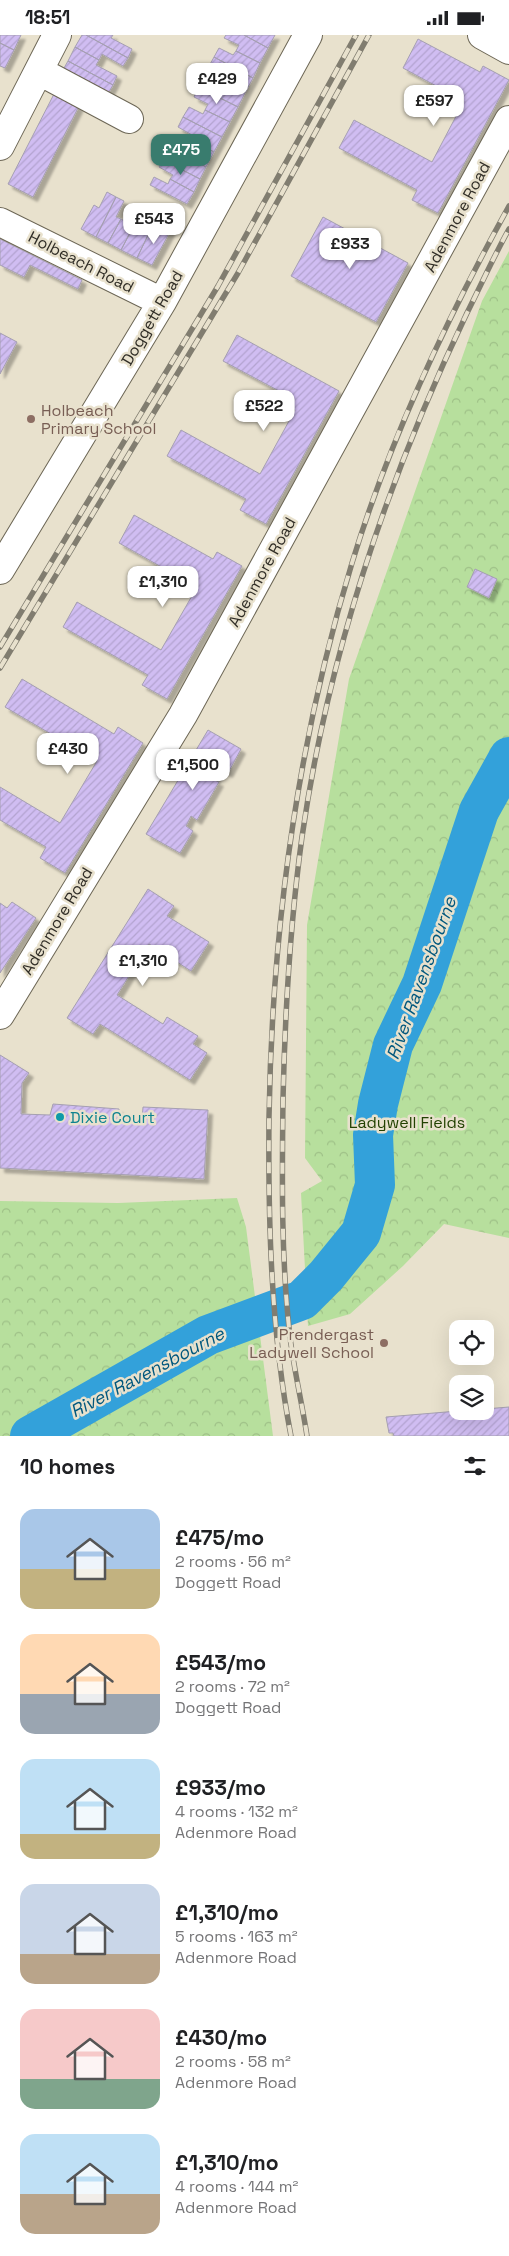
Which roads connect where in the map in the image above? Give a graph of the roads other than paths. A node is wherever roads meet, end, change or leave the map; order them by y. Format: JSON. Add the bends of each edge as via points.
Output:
{"nodes":[{"id":1,"x":57,"y":35,"type":"edge"},
{"id":2,"x":308,"y":35,"type":"edge"},
{"id":3,"x":482,"y":35,"type":"edge"},
{"id":4,"x":509,"y":50,"type":"edge"},
{"id":5,"x":39,"y":71,"type":"junction"},
{"id":6,"x":129,"y":119,"type":"dead end"},
{"id":7,"x":509,"y":120,"type":"edge"},
{"id":8,"x":0,"y":146,"type":"edge"},
{"id":9,"x":0,"y":222,"type":"edge"},
{"id":10,"x":162,"y":303,"type":"junction"},
{"id":11,"x":0,"y":570,"type":"edge"},
{"id":12,"x":0,"y":1015,"type":"edge"}],
"edges":[{"from":1,"to":5,"type":"street"},
{"from":2,"to":10,"type":"street","name":"Doggett Road"},
{"from":3,"to":4,"type":"street"},
{"from":5,"to":6,"type":"street"},
{"from":5,"to":8,"type":"street"},
{"from":7,"to":12,"type":"street","name":"Adenmore Road","via":[[182,715]]},
{"from":9,"to":10,"type":"street","name":"Holbeach Road"},
{"from":10,"to":11,"type":"street","name":"Doggett Road"}]}
